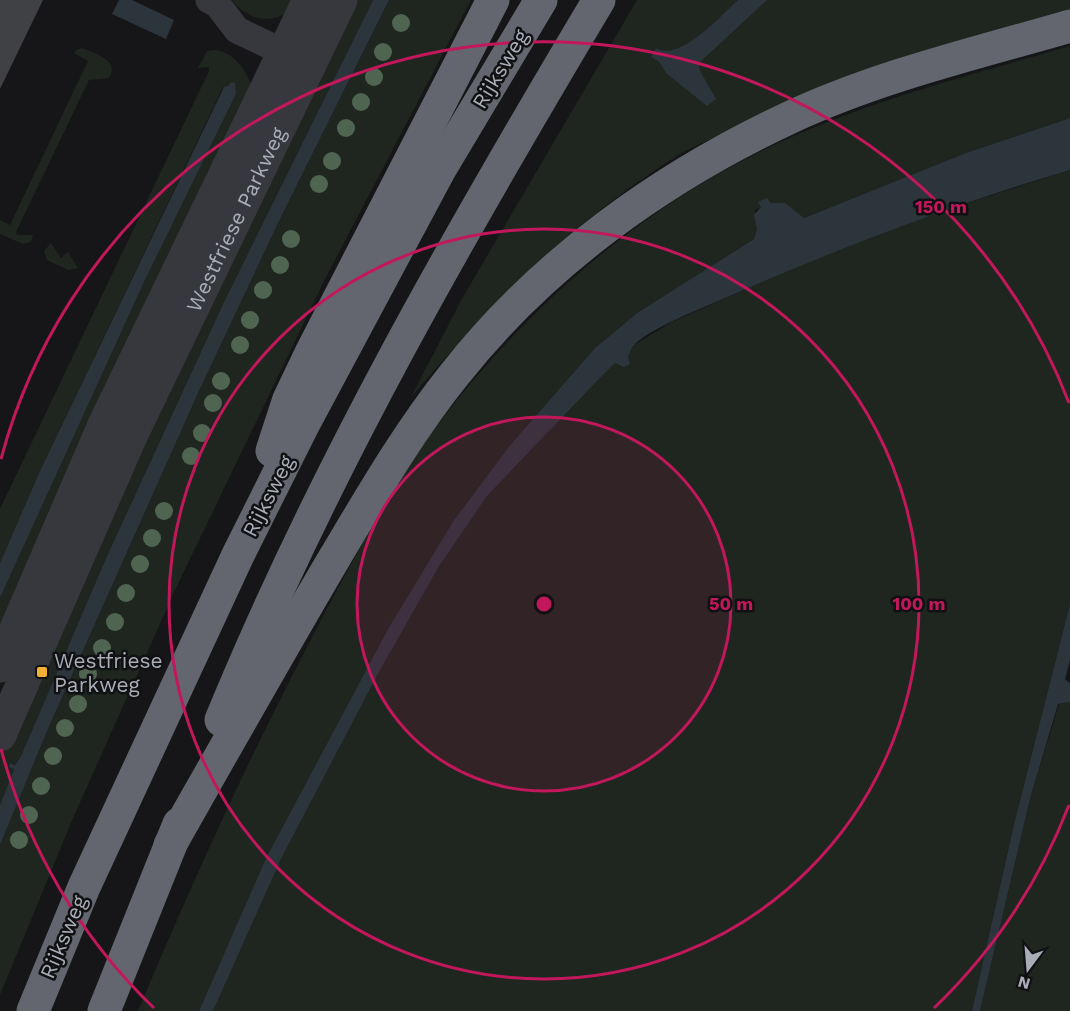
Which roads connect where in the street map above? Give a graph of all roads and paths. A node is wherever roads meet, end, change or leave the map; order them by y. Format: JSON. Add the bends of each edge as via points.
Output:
{"nodes":[{"id":1,"x":209,"y":0,"type":"edge"},
{"id":2,"x":309,"y":0,"type":"edge"},
{"id":3,"x":341,"y":0,"type":"edge"},
{"id":4,"x":493,"y":0,"type":"edge"},
{"id":5,"x":541,"y":0,"type":"edge"},
{"id":6,"x":599,"y":0,"type":"edge"},
{"id":7,"x":1070,"y":26,"type":"edge"},
{"id":8,"x":297,"y":59,"type":"junction"},
{"id":9,"x":238,"y":555,"type":"junction"},
{"id":10,"x":0,"y":666,"type":"edge"},
{"id":11,"x":0,"y":735,"type":"edge"},
{"id":12,"x":170,"y":845,"type":"junction"},
{"id":13,"x":33,"y":1011,"type":"edge"},
{"id":14,"x":104,"y":1011,"type":"edge"}],
"edges":[{"from":1,"to":8,"type":"street","via":[[223,10],[237,30]]},
{"from":2,"to":8,"type":"street","name":"Westfriese Parkweg"},
{"from":3,"to":8,"type":"street","name":"Westfriese Parkweg"},
{"from":4,"to":9,"type":"highway","via":[[289,399]]},
{"from":5,"to":9,"type":"highway","name":"Rijksweg","via":[[440,169]]},
{"from":6,"to":12,"type":"highway","via":[[486,190],[324,492],[251,647]]},
{"from":7,"to":12,"type":"highway","via":[[900,76],[794,116],[673,179],[559,266],[497,325],[425,412],[298,619]]},
{"from":8,"to":10,"type":"street","name":"Westfriese Parkweg","via":[[104,425]]},
{"from":8,"to":11,"type":"street","name":"Westfriese Parkweg"},
{"from":9,"to":13,"type":"highway","name":"Rijksweg","via":[[84,887]]},
{"from":12,"to":14,"type":"highway"}]}
